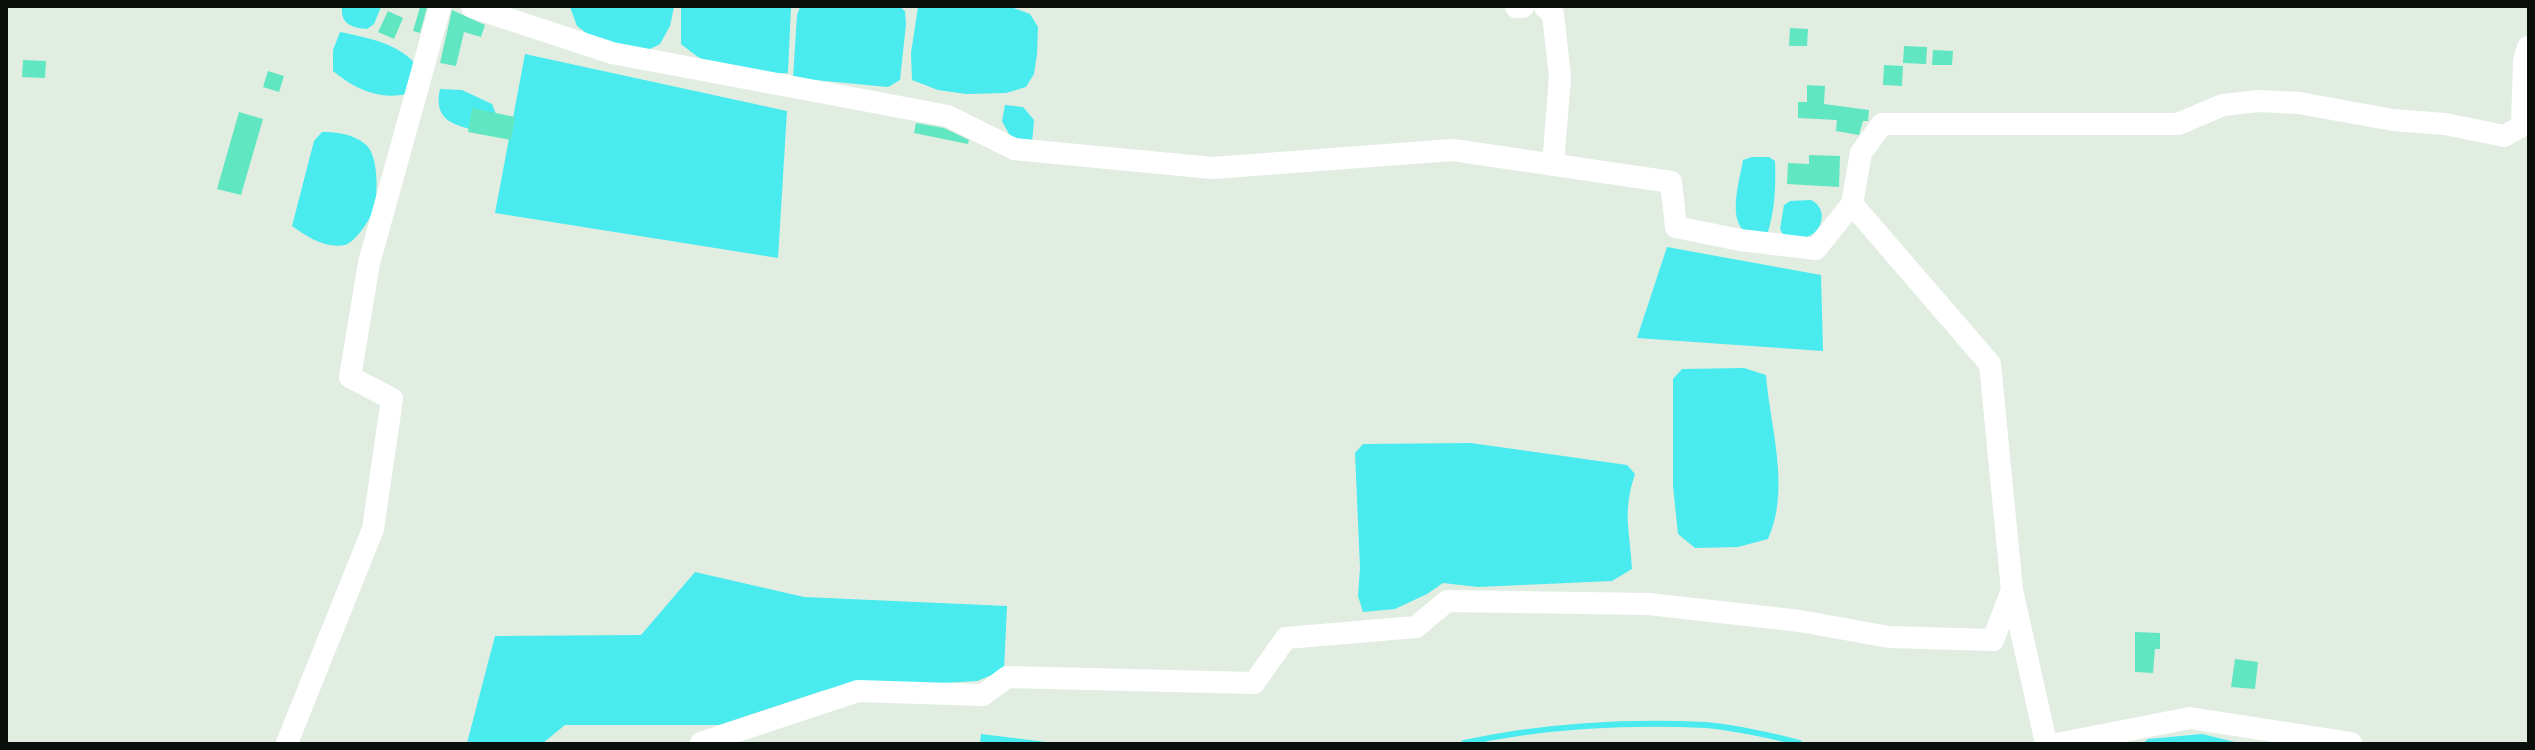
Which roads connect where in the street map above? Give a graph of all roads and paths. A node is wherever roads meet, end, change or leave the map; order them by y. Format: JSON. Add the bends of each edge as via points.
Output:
{"nodes":[{"id":1,"x":440,"y":7,"type":"edge"},
{"id":2,"x":472,"y":7,"type":"edge"},
{"id":3,"x":1516,"y":7,"type":"edge"},
{"id":4,"x":1523,"y":7,"type":"edge"},
{"id":5,"x":1545,"y":7,"type":"edge"},
{"id":6,"x":2528,"y":47,"type":"edge"},
{"id":7,"x":1552,"y":165,"type":"junction"},
{"id":8,"x":1852,"y":204,"type":"junction"},
{"id":9,"x":2012,"y":590,"type":"junction"},
{"id":10,"x":286,"y":743,"type":"edge"},
{"id":11,"x":702,"y":743,"type":"edge"},
{"id":12,"x":2046,"y":743,"type":"edge"},
{"id":13,"x":2062,"y":743,"type":"edge"},
{"id":14,"x":2351,"y":743,"type":"edge"}],
"edges":[{"from":1,"to":10,"type":"street","via":[[369,263],[350,377],[392,400],[373,529]]},
{"from":2,"to":7,"type":"street","via":[[612,53],[948,116],[1014,149],[1212,168],[1453,150]]},
{"from":3,"to":4,"type":"street"},
{"from":5,"to":7,"type":"street","via":[[1553,14],[1560,77]]},
{"from":6,"to":8,"type":"street","via":[[2524,61],[2522,126],[2504,136],[2445,124],[2392,120],[2299,103],[2258,101],[2223,105],[2178,124],[1882,124],[1861,153]]},
{"from":7,"to":8,"type":"street","via":[[1671,182],[1676,227],[1740,240],[1816,249]]},
{"from":8,"to":9,"type":"street","via":[[1990,364]]},
{"from":9,"to":11,"type":"street","via":[[1993,640],[1889,637],[1800,621],[1649,604],[1447,601],[1416,627],[1286,638],[1254,683],[1007,677],[983,695],[858,691]]},
{"from":9,"to":12,"type":"street"},
{"from":13,"to":14,"type":"street","via":[[2190,718]]}]}
